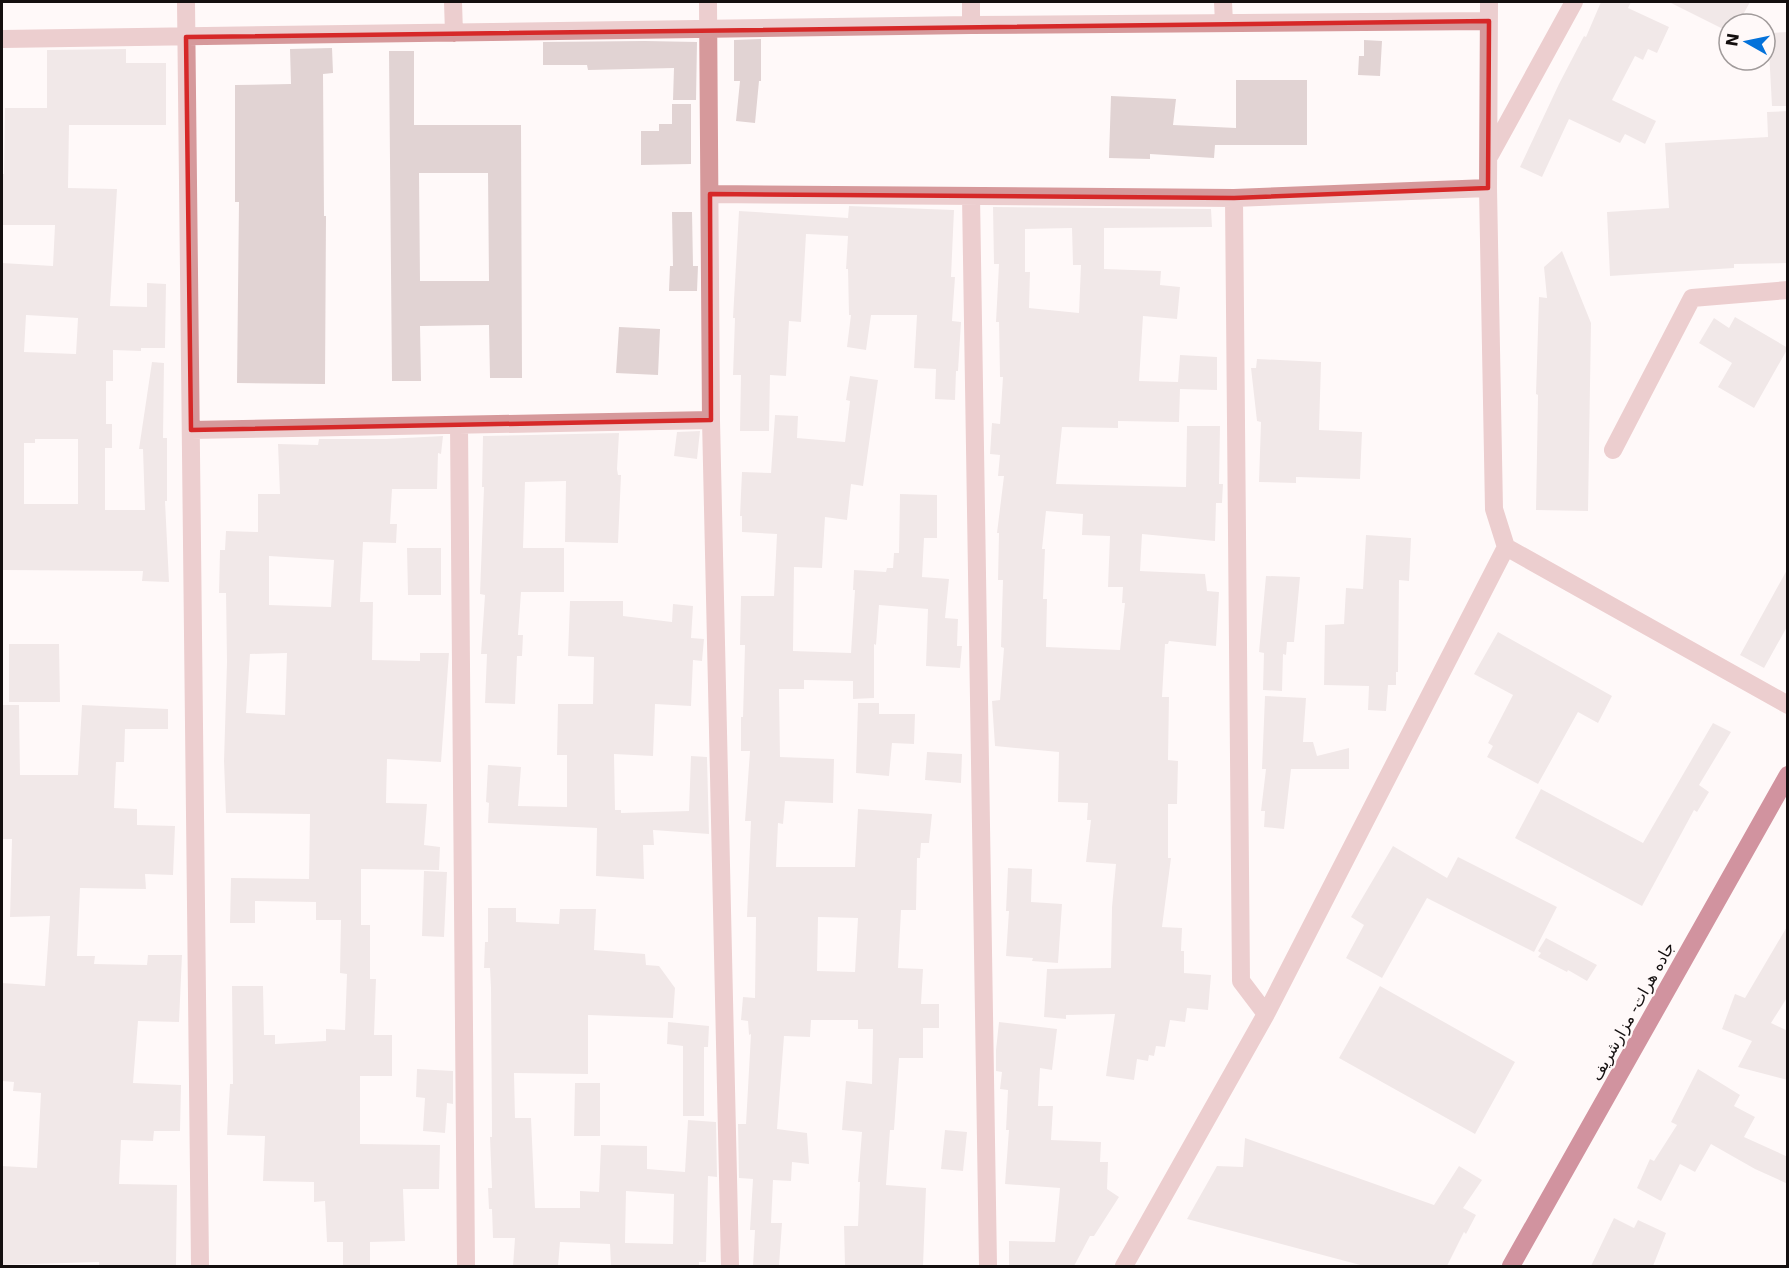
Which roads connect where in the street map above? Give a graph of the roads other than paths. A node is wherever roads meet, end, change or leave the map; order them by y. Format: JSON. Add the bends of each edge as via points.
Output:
{"nodes":[{"id":1,"x":186,"y":2,"type":"edge"},
{"id":2,"x":453,"y":2,"type":"edge"},
{"id":3,"x":708,"y":2,"type":"edge"},
{"id":4,"x":971,"y":2,"type":"edge"},
{"id":5,"x":1223,"y":2,"type":"edge"},
{"id":6,"x":1489,"y":2,"type":"edge"},
{"id":7,"x":1574,"y":2,"type":"edge"},
{"id":8,"x":1489,"y":21,"type":"junction"},
{"id":9,"x":1224,"y":23,"type":"junction"},
{"id":10,"x":972,"y":25,"type":"junction"},
{"id":11,"x":708,"y":29,"type":"junction"},
{"id":12,"x":454,"y":33,"type":"junction"},
{"id":13,"x":186,"y":37,"type":"junction"},
{"id":14,"x":2,"y":39,"type":"edge"},
{"id":15,"x":1488,"y":158,"type":"junction"},
{"id":16,"x":1488,"y":188,"type":"junction"},
{"id":17,"x":710,"y":194,"type":"junction"},
{"id":18,"x":971,"y":196,"type":"junction"},
{"id":19,"x":1234,"y":198,"type":"junction"},
{"id":20,"x":1788,"y":290,"type":"edge"},
{"id":21,"x":711,"y":420,"type":"junction"},
{"id":22,"x":459,"y":425,"type":"junction"},
{"id":23,"x":191,"y":430,"type":"junction"},
{"id":24,"x":1613,"y":450,"type":"dead end"},
{"id":25,"x":1506,"y":547,"type":"junction"},
{"id":26,"x":1788,"y":705,"type":"edge"},
{"id":27,"x":1788,"y":775,"type":"edge"},
{"id":28,"x":1266,"y":1014,"type":"junction"},
{"id":29,"x":200,"y":1266,"type":"edge"},
{"id":30,"x":466,"y":1266,"type":"edge"},
{"id":31,"x":730,"y":1266,"type":"edge"},
{"id":32,"x":988,"y":1266,"type":"edge"},
{"id":33,"x":1124,"y":1266,"type":"edge"},
{"id":34,"x":1511,"y":1266,"type":"edge"}],
"edges":[{"from":1,"to":13,"type":"street"},
{"from":2,"to":12,"type":"street"},
{"from":3,"to":11,"type":"street"},
{"from":4,"to":10,"type":"street"},
{"from":5,"to":9,"type":"street"},
{"from":6,"to":8,"type":"street"},
{"from":7,"to":15,"type":"street"},
{"from":8,"to":9,"type":"street"},
{"from":8,"to":15,"type":"street"},
{"from":9,"to":10,"type":"street"},
{"from":10,"to":11,"type":"street"},
{"from":11,"to":12,"type":"street"},
{"from":11,"to":17,"type":"street"},
{"from":12,"to":13,"type":"street"},
{"from":13,"to":14,"type":"street"},
{"from":13,"to":23,"type":"street"},
{"from":15,"to":16,"type":"street"},
{"from":16,"to":19,"type":"street"},
{"from":16,"to":25,"type":"street","via":[[1494,509]]},
{"from":17,"to":18,"type":"street"},
{"from":17,"to":21,"type":"street"},
{"from":18,"to":19,"type":"street"},
{"from":18,"to":32,"type":"street"},
{"from":19,"to":28,"type":"street","via":[[1241,981]]},
{"from":20,"to":24,"type":"street","via":[[1692,298]]},
{"from":21,"to":22,"type":"street"},
{"from":21,"to":31,"type":"street"},
{"from":22,"to":23,"type":"street"},
{"from":22,"to":30,"type":"street"},
{"from":23,"to":29,"type":"street"},
{"from":25,"to":26,"type":"street"},
{"from":25,"to":28,"type":"street"},
{"from":27,"to":34,"type":"highway","name":"جاده هرات- مزارشریف"},
{"from":28,"to":33,"type":"street"}]}
